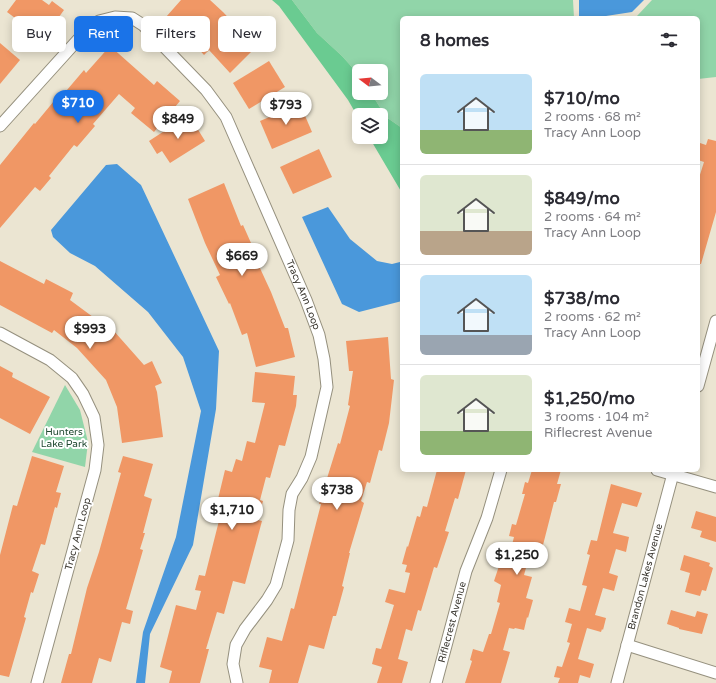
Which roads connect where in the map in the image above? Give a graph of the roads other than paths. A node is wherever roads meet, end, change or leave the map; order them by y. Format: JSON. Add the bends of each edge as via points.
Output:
{"nodes":[{"id":1,"x":0,"y":126,"type":"edge"},
{"id":2,"x":716,"y":321,"type":"edge"},
{"id":3,"x":0,"y":333,"type":"edge"},
{"id":4,"x":700,"y":379,"type":"edge"},
{"id":5,"x":500,"y":472,"type":"edge"},
{"id":6,"x":674,"y":472,"type":"edge"},
{"id":7,"x":716,"y":487,"type":"edge"},
{"id":8,"x":627,"y":645,"type":"junction"},
{"id":9,"x":716,"y":673,"type":"edge"},
{"id":10,"x":37,"y":683,"type":"edge"},
{"id":11,"x":237,"y":683,"type":"edge"},
{"id":12,"x":436,"y":683,"type":"edge"},
{"id":13,"x":617,"y":683,"type":"edge"}],
"edges":[{"from":1,"to":11,"type":"street","name":"Tracy Ann Loop","via":[[84,33],[99,21],[115,17],[132,18],[143,25],[206,90],[226,117],[303,293],[319,334],[327,387],[311,457],[292,494],[288,540],[276,585],[236,645],[233,664]]},
{"from":2,"to":4,"type":"street"},
{"from":3,"to":10,"type":"street","name":"Tracy Ann Loop","via":[[50,360],[72,378],[94,417],[98,445],[95,470]]},
{"from":5,"to":12,"type":"street","name":"Riflecrest Avenue","via":[[487,518],[466,571]]},
{"from":6,"to":7,"type":"street"},
{"from":6,"to":8,"type":"street","name":"Brandon Lakes Avenue"},
{"from":8,"to":9,"type":"street"},
{"from":8,"to":13,"type":"street","name":"Brandon Lakes Avenue"}]}
